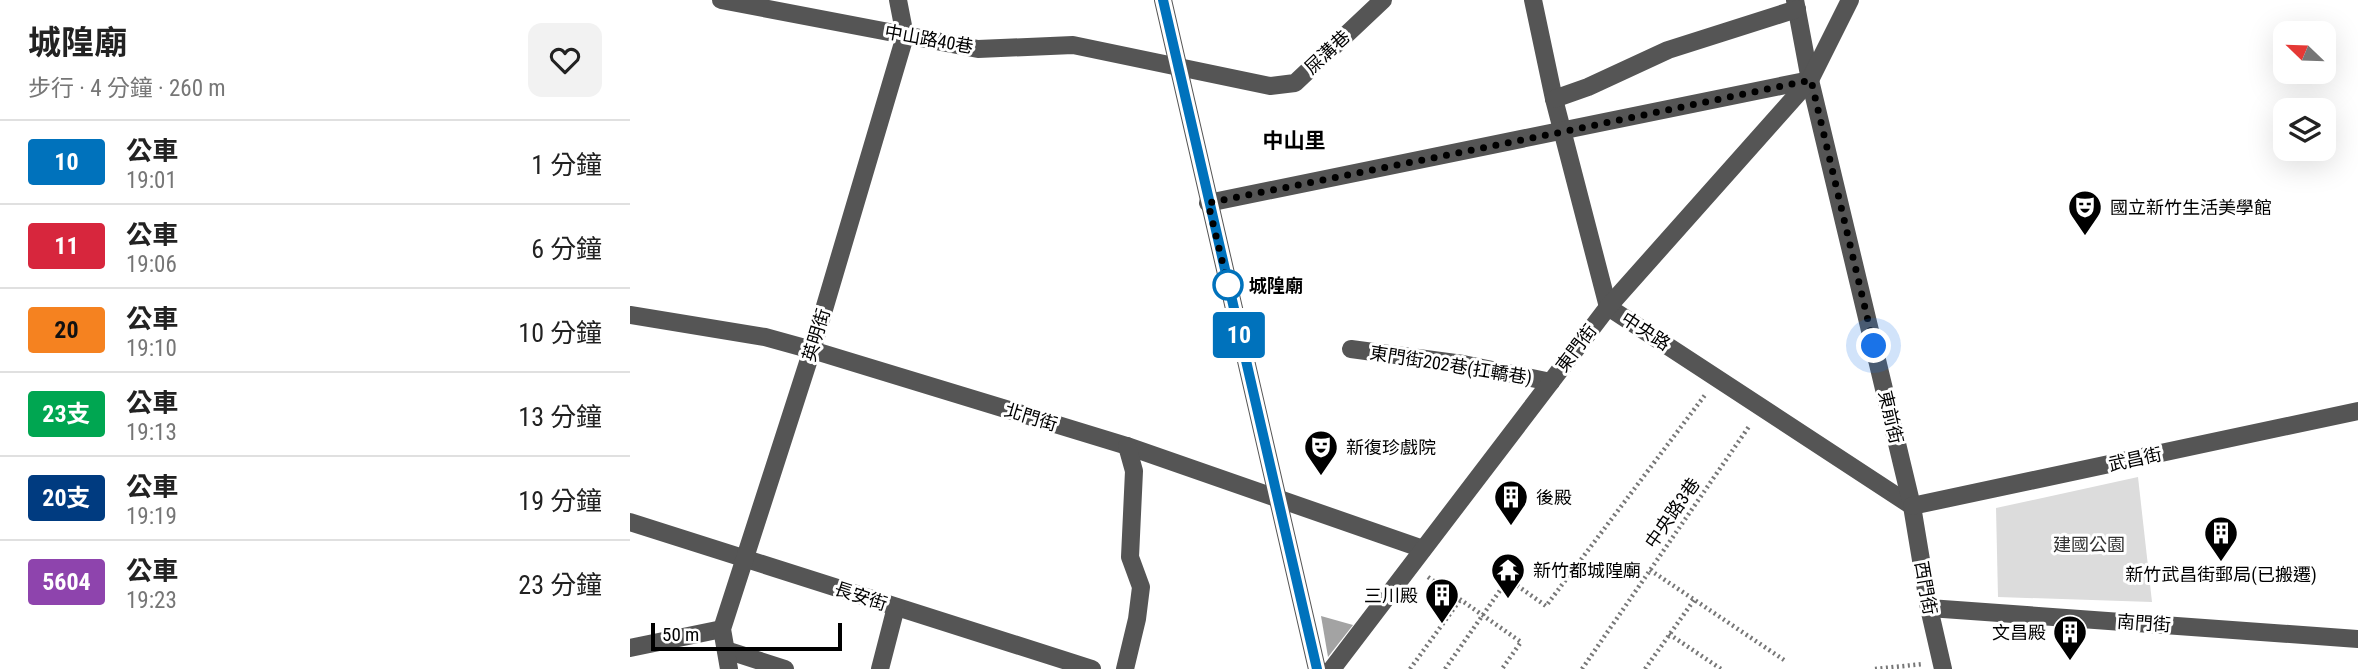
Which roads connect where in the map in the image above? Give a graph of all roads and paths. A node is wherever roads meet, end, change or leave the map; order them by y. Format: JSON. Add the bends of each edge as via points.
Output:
{"nodes":[{"id":1,"x":721,"y":0,"type":"edge"},
{"id":2,"x":898,"y":0,"type":"edge"},
{"id":3,"x":1163,"y":0,"type":"edge"},
{"id":4,"x":1382,"y":0,"type":"edge"},
{"id":5,"x":1533,"y":0,"type":"edge"},
{"id":6,"x":1850,"y":0,"type":"edge"},
{"id":7,"x":1796,"y":4,"type":"edge"},
{"id":8,"x":905,"y":36,"type":"junction"},
{"id":9,"x":1180,"y":69,"type":"junction"},
{"id":10,"x":1811,"y":80,"type":"junction"},
{"id":11,"x":1554,"y":100,"type":"junction"},
{"id":12,"x":1562,"y":132,"type":"junction"},
{"id":13,"x":1208,"y":203,"type":"junction"},
{"id":14,"x":1608,"y":307,"type":"junction"},
{"id":15,"x":630,"y":315,"type":"edge"},
{"id":16,"x":1351,"y":349,"type":"dead end"},
{"id":17,"x":812,"y":350,"type":"junction"},
{"id":18,"x":1718,"y":378,"type":"junction"},
{"id":19,"x":1551,"y":382,"type":"junction"},
{"id":20,"x":1762,"y":407,"type":"junction"},
{"id":21,"x":2358,"y":411,"type":"edge"},
{"id":22,"x":1128,"y":446,"type":"junction"},
{"id":23,"x":1278,"y":497,"type":"junction"},
{"id":24,"x":1912,"y":506,"type":"junction"},
{"id":25,"x":630,"y":522,"type":"edge"},
{"id":26,"x":1423,"y":549,"type":"junction"},
{"id":27,"x":745,"y":559,"type":"junction"},
{"id":28,"x":1411,"y":566,"type":"junction"},
{"id":29,"x":1650,"y":570,"type":"junction"},
{"id":30,"x":1460,"y":600,"type":"junction"},
{"id":31,"x":1694,"y":600,"type":"junction"},
{"id":32,"x":896,"y":607,"type":"junction"},
{"id":33,"x":1929,"y":608,"type":"junction"},
{"id":34,"x":1483,"y":615,"type":"junction"},
{"id":35,"x":722,"y":629,"type":"junction"},
{"id":36,"x":1670,"y":634,"type":"junction"},
{"id":37,"x":2358,"y":639,"type":"edge"},
{"id":38,"x":630,"y":648,"type":"edge"},
{"id":39,"x":726,"y":650,"type":"junction"},
{"id":40,"x":1784,"y":660,"type":"dead end"},
{"id":41,"x":1942,"y":665,"type":"edge"},
{"id":42,"x":729,"y":669,"type":"edge"},
{"id":43,"x":785,"y":669,"type":"edge"},
{"id":44,"x":880,"y":669,"type":"edge"},
{"id":45,"x":1092,"y":669,"type":"edge"},
{"id":46,"x":1125,"y":669,"type":"edge"},
{"id":47,"x":1317,"y":669,"type":"edge"},
{"id":48,"x":1332,"y":669,"type":"edge"},
{"id":49,"x":1410,"y":669,"type":"edge"},
{"id":50,"x":1445,"y":669,"type":"edge"},
{"id":51,"x":1502,"y":669,"type":"edge"},
{"id":52,"x":1582,"y":669,"type":"edge"},
{"id":53,"x":1645,"y":669,"type":"edge"},
{"id":54,"x":1721,"y":669,"type":"edge"},
{"id":55,"x":1875,"y":669,"type":"edge"}],
"edges":[{"from":1,"to":8,"type":"street","name":"中山路40巷"},
{"from":2,"to":8,"type":"street","name":"英明街"},
{"from":3,"to":9,"type":"street"},
{"from":4,"to":9,"type":"street","name":"屎溝巷","via":[[1295,83],[1270,86]]},
{"from":5,"to":11,"type":"street","name":"中央路"},
{"from":6,"to":10,"type":"street","name":"東門街"},
{"from":7,"to":10,"type":"street","name":"東前街"},
{"from":7,"to":11,"type":"street","via":[[1668,50]]},
{"from":8,"to":9,"type":"street","name":"中山路40巷","via":[[978,49],[1073,46]]},
{"from":8,"to":17,"type":"street","name":"英明街"},
{"from":9,"to":13,"type":"street"},
{"from":10,"to":12,"type":"street"},
{"from":10,"to":14,"type":"street","name":"東門街"},
{"from":10,"to":24,"type":"street","name":"東前街"},
{"from":11,"to":12,"type":"street","name":"中央路"},
{"from":12,"to":13,"type":"street"},
{"from":12,"to":14,"type":"street","name":"中央路"},
{"from":13,"to":23,"type":"street"},
{"from":14,"to":18,"type":"street","name":"中央路"},
{"from":14,"to":19,"type":"street","name":"東門街"},
{"from":15,"to":17,"type":"street","name":"北門街","via":[[765,337]]},
{"from":16,"to":19,"type":"street","name":"東門街202巷(扛轎巷)"},
{"from":17,"to":22,"type":"street","name":"北門街"},
{"from":17,"to":27,"type":"street","name":"英明街"},
{"from":18,"to":20,"type":"street","name":"中央路"},
{"from":18,"to":34,"type":"path","via":[[1546,606],[1508,579]]},
{"from":19,"to":26,"type":"street","name":"東門街"},
{"from":20,"to":24,"type":"street","name":"中央路"},
{"from":20,"to":29,"type":"path","name":"中央路3巷"},
{"from":21,"to":24,"type":"street","name":"武昌街"},
{"from":22,"to":23,"type":"street","name":"北門街"},
{"from":22,"to":46,"type":"street","via":[[1134,471],[1130,557],[1141,587]]},
{"from":23,"to":26,"type":"street","name":"北門街"},
{"from":23,"to":47,"type":"street"},
{"from":24,"to":33,"type":"street","name":"西門街"},
{"from":25,"to":27,"type":"street","name":"長安街"},
{"from":26,"to":28,"type":"street","name":"東門街"},
{"from":27,"to":32,"type":"street","name":"長安街"},
{"from":27,"to":35,"type":"street","name":"英明街"},
{"from":28,"to":30,"type":"path"},
{"from":28,"to":48,"type":"street","name":"東門街"},
{"from":29,"to":31,"type":"path"},
{"from":29,"to":52,"type":"path","name":"中央路3巷"},
{"from":30,"to":34,"type":"path"},
{"from":30,"to":49,"type":"path"},
{"from":31,"to":36,"type":"path"},
{"from":31,"to":40,"type":"path"},
{"from":32,"to":44,"type":"street"},
{"from":32,"to":45,"type":"street","name":"長安街"},
{"from":33,"to":37,"type":"street","name":"南門街"},
{"from":33,"to":41,"type":"street","name":"西門街"},
{"from":34,"to":50,"type":"path"},
{"from":34,"to":51,"type":"path","via":[[1521,642]]},
{"from":35,"to":38,"type":"street"},
{"from":35,"to":39,"type":"street","name":"英明街"},
{"from":36,"to":53,"type":"path"},
{"from":36,"to":54,"type":"path"},
{"from":39,"to":42,"type":"street","name":"英明街"},
{"from":39,"to":43,"type":"street"},
{"from":41,"to":55,"type":"path"}]}
